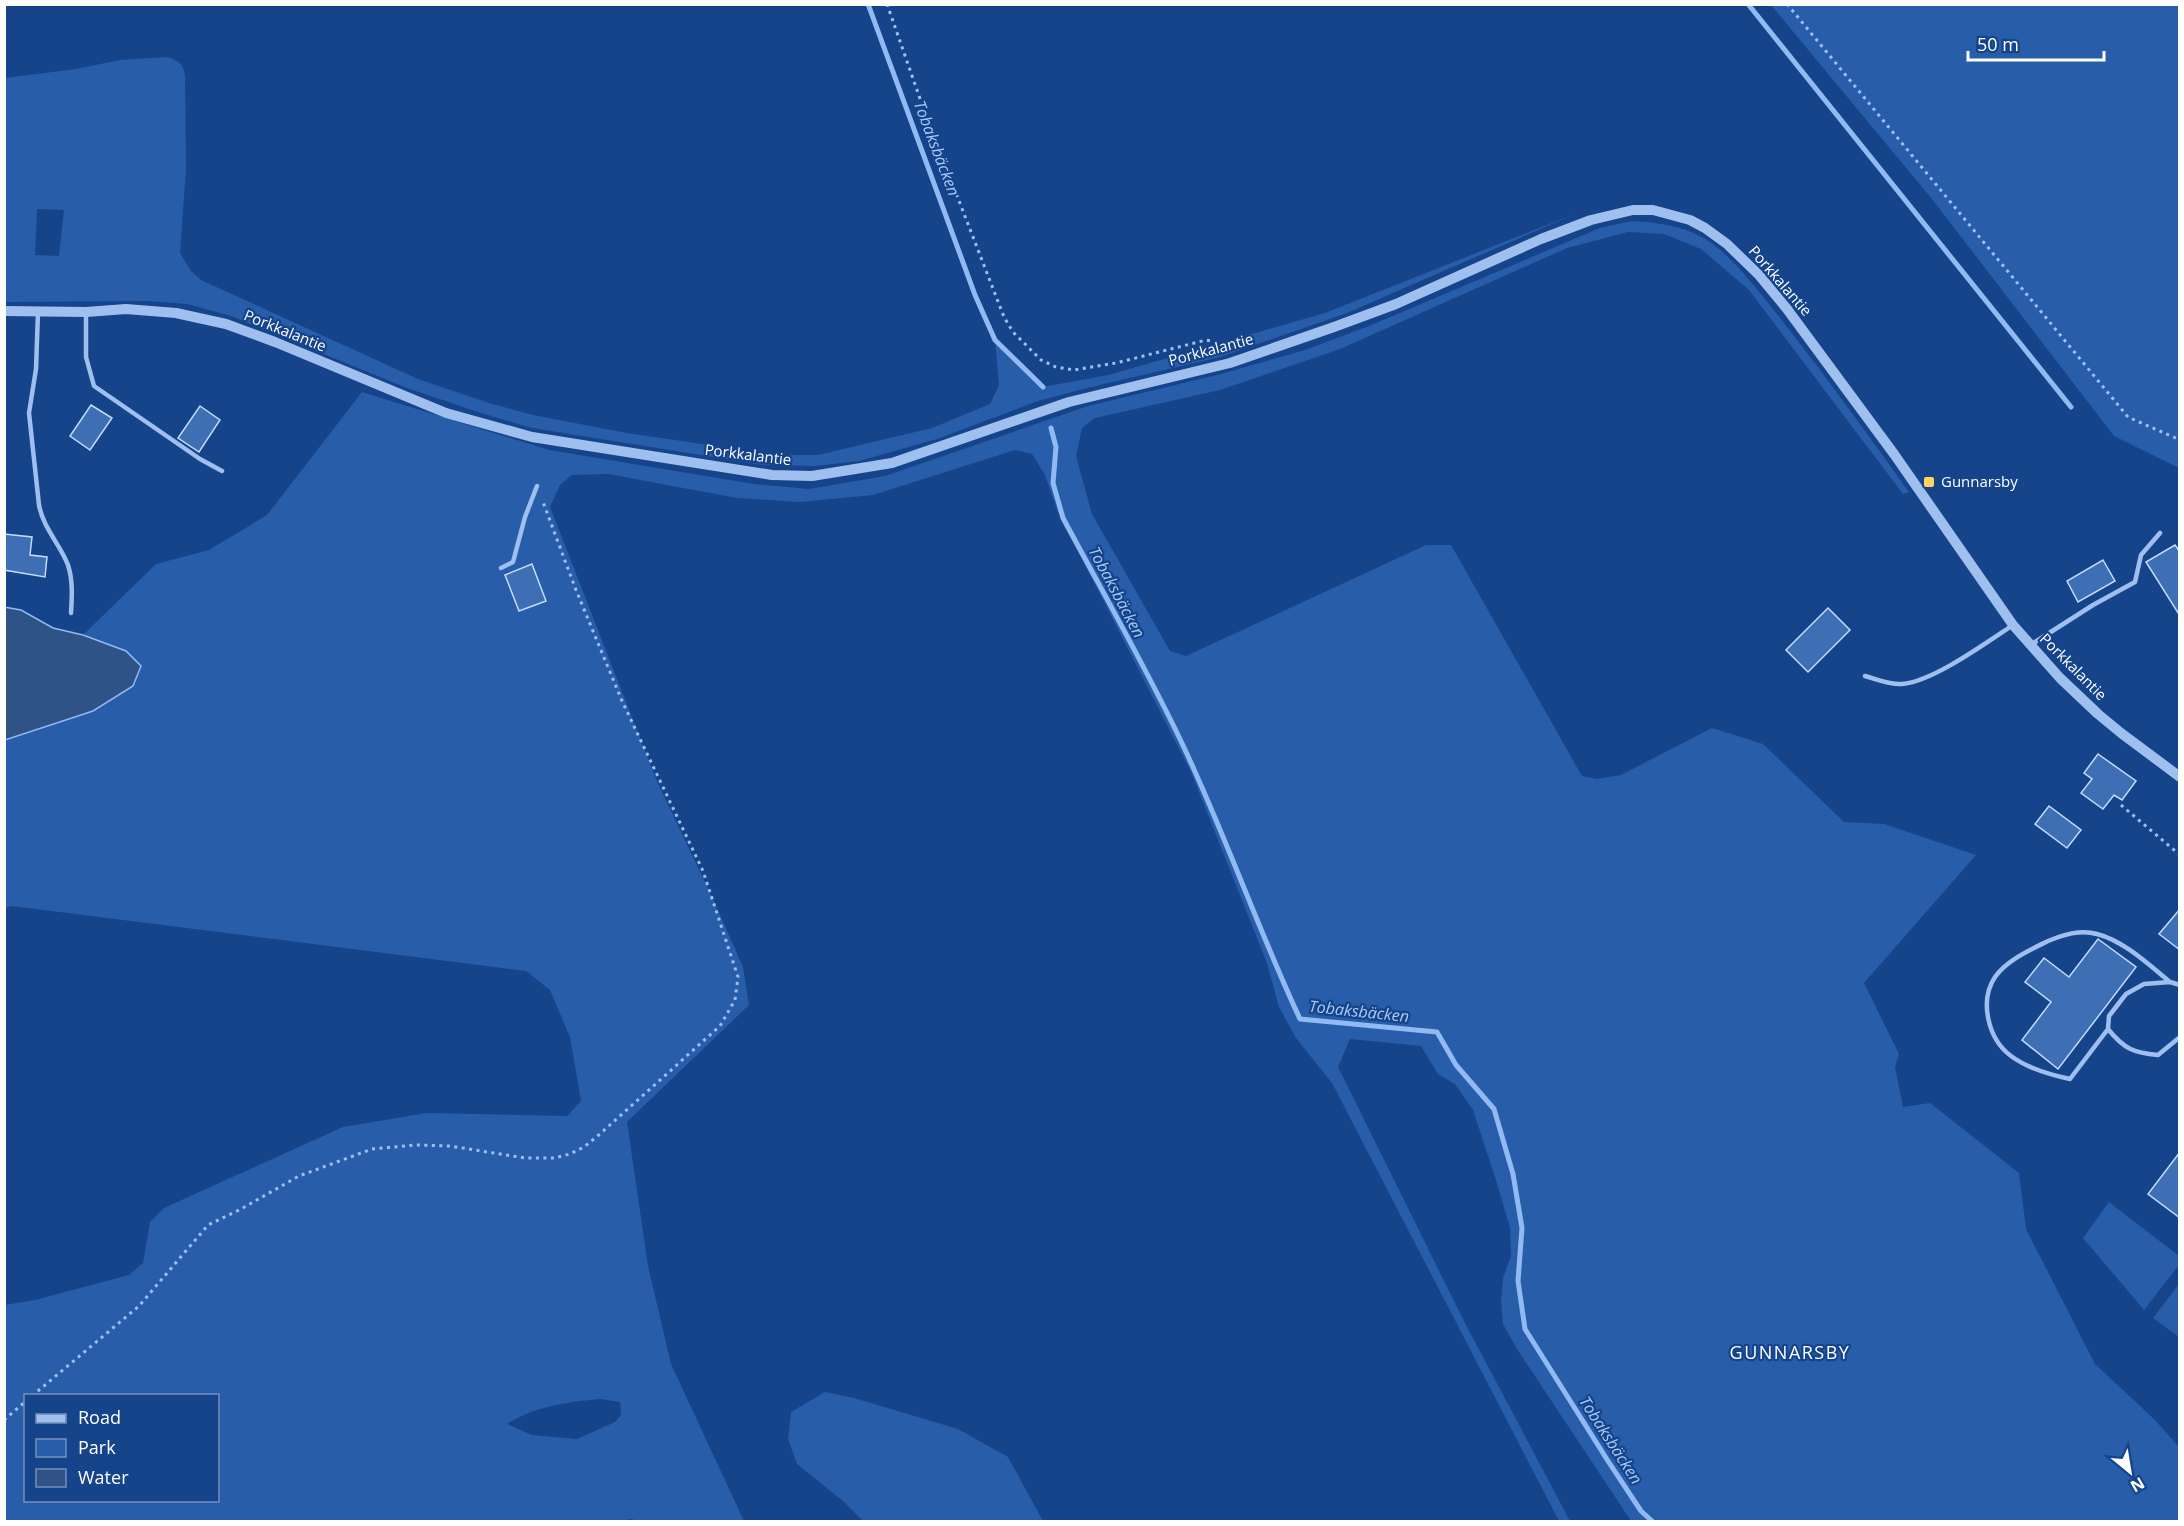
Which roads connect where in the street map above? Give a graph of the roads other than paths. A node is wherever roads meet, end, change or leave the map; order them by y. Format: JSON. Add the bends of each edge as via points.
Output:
{"nodes":[{"id":1,"x":4,"y":311,"type":"edge"},
{"id":2,"x":38,"y":312,"type":"junction"},
{"id":3,"x":86,"y":312,"type":"junction"},
{"id":4,"x":222,"y":471,"type":"dead end"},
{"id":5,"x":537,"y":486,"type":"road end"},
{"id":6,"x":2160,"y":533,"type":"dead end"},
{"id":7,"x":501,"y":568,"type":"dead end"},
{"id":8,"x":71,"y":613,"type":"dead end"},
{"id":9,"x":2013,"y":625,"type":"junction"},
{"id":10,"x":2030,"y":645,"type":"junction"},
{"id":11,"x":1865,"y":676,"type":"dead end"},
{"id":12,"x":2180,"y":777,"type":"edge"},
{"id":13,"x":2170,"y":982,"type":"junction"},
{"id":14,"x":2180,"y":985,"type":"edge"},
{"id":15,"x":2108,"y":1029,"type":"junction"},
{"id":16,"x":2180,"y":1037,"type":"edge"}],
"edges":[{"from":1,"to":2,"type":"street","name":"Porkkalantie"},
{"from":2,"to":3,"type":"street","name":"Porkkalantie"},
{"from":2,"to":8,"type":"lane","via":[[36,369],[29,413],[39,506],[41,519],[68,565],[73,588]]},
{"from":3,"to":4,"type":"lane","via":[[86,357],[94,386]]},
{"from":3,"to":9,"type":"street","name":"Porkkalantie","via":[[126,309],[176,313],[226,324],[446,413],[532,437],[772,475],[812,476],[892,464],[1069,402],[1230,363],[1396,303],[1591,220],[1633,210],[1653,210],[1705,228],[1759,275],[1894,454]]},
{"from":5,"to":7,"type":"lane","via":[[513,562]]},
{"from":6,"to":10,"type":"lane","via":[[2141,555],[2135,582]]},
{"from":9,"to":10,"type":"street","name":"Porkkalantie"},
{"from":9,"to":11,"type":"lane","via":[[1959,660],[1915,682],[1899,685]]},
{"from":10,"to":12,"type":"street","name":"Porkkalantie","via":[[2098,714]]},
{"from":13,"to":14,"type":"lane"},
{"from":13,"to":15,"type":"lane","via":[[2144,984],[2127,994],[2109,1016]]},
{"from":13,"to":15,"type":"lane","via":[[2114,939],[2094,933],[2067,933],[2013,960],[1995,977],[1987,999],[1987,1020],[2010,1056],[2048,1075],[2070,1079]]},
{"from":15,"to":16,"type":"lane","via":[[2118,1042],[2137,1053],[2158,1055]]}]}
